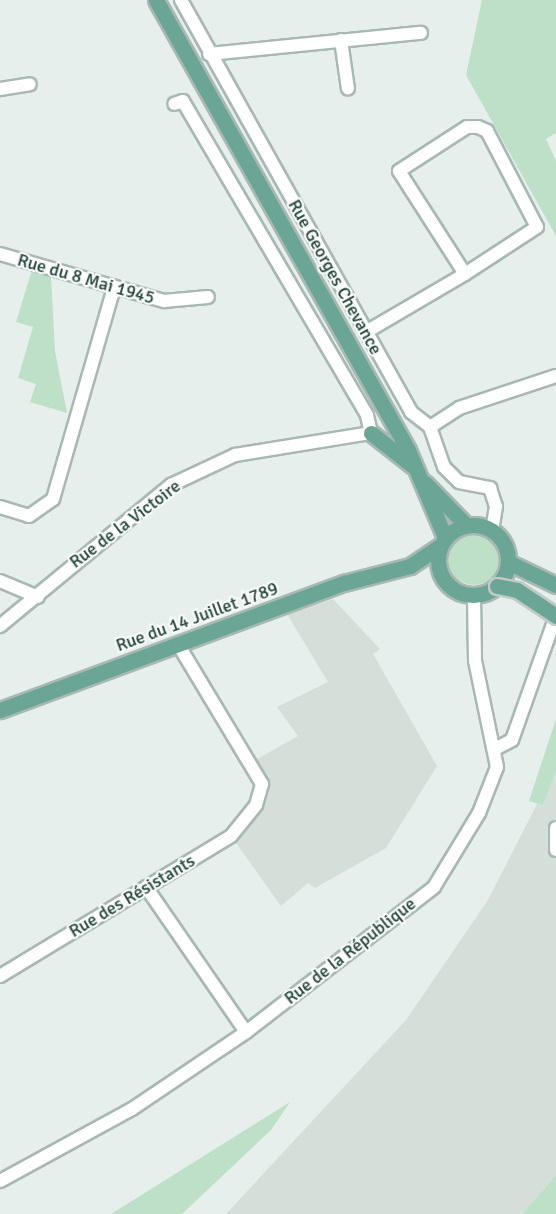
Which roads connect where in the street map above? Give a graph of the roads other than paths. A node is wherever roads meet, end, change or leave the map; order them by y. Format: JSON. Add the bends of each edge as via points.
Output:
{"nodes":[{"id":1,"x":156,"y":0,"type":"edge"},
{"id":2,"x":181,"y":0,"type":"edge"},
{"id":3,"x":162,"y":8,"type":"edge"},
{"id":4,"x":421,"y":33,"type":"dead end"},
{"id":5,"x":341,"y":39,"type":"junction"},
{"id":6,"x":209,"y":54,"type":"junction"},
{"id":7,"x":30,"y":84,"type":"dead end"},
{"id":8,"x":0,"y":89,"type":"edge"},
{"id":9,"x":348,"y":89,"type":"dead end"},
{"id":10,"x":174,"y":104,"type":"dead end"},
{"id":11,"x":0,"y":254,"type":"edge"},
{"id":12,"x":465,"y":274,"type":"junction"},
{"id":13,"x":114,"y":287,"type":"junction"},
{"id":14,"x":208,"y":297,"type":"dead end"},
{"id":15,"x":366,"y":332,"type":"junction"},
{"id":16,"x":556,"y":376,"type":"edge"},
{"id":17,"x":430,"y":427,"type":"junction"},
{"id":18,"x":371,"y":433,"type":"junction"},
{"id":19,"x":422,"y":476,"type":"junction"},
{"id":20,"x":0,"y":507,"type":"edge"},
{"id":21,"x":466,"y":525,"type":"junction"},
{"id":22,"x":492,"y":530,"type":"junction"},
{"id":23,"x":443,"y":542,"type":"junction"},
{"id":24,"x":508,"y":562,"type":"junction"},
{"id":25,"x":410,"y":566,"type":"junction"},
{"id":26,"x":440,"y":575,"type":"junction"},
{"id":27,"x":0,"y":581,"type":"edge"},
{"id":28,"x":556,"y":585,"type":"edge"},
{"id":29,"x":497,"y":586,"type":"junction"},
{"id":30,"x":474,"y":596,"type":"junction"},
{"id":31,"x":38,"y":597,"type":"junction"},
{"id":32,"x":554,"y":620,"type":"edge"},
{"id":33,"x":0,"y":626,"type":"edge"},
{"id":34,"x":179,"y":646,"type":"junction"},
{"id":35,"x":0,"y":710,"type":"edge"},
{"id":36,"x":495,"y":749,"type":"junction"},
{"id":37,"x":556,"y":828,"type":"edge"},
{"id":38,"x":556,"y":850,"type":"edge"},
{"id":39,"x":146,"y":888,"type":"junction"},
{"id":40,"x":0,"y":976,"type":"edge"},
{"id":41,"x":246,"y":1032,"type":"junction"},
{"id":42,"x":2,"y":1177,"type":"edge"}],
"edges":[{"from":1,"to":3,"type":"main road"},
{"from":2,"to":6,"type":"street","name":"Rue Georges Chevance"},
{"from":3,"to":19,"type":"main road"},
{"from":4,"to":5,"type":"street"},
{"from":5,"to":6,"type":"street"},
{"from":5,"to":9,"type":"street"},
{"from":6,"to":15,"type":"street","name":"Rue Georges Chevance"},
{"from":7,"to":8,"type":"street"},
{"from":10,"to":18,"type":"street","via":[[183,101],[367,415]]},
{"from":11,"to":13,"type":"street","name":"Rue du 8 Mai 1945"},
{"from":12,"to":12,"type":"street","via":[[399,171],[467,127],[478,126],[487,131],[537,227]]},
{"from":12,"to":15,"type":"street"},
{"from":13,"to":14,"type":"street","name":"Rue du 8 Mai 1945","via":[[164,301]]},
{"from":13,"to":20,"type":"street","via":[[53,498],[29,516]]},
{"from":15,"to":17,"type":"street","name":"Rue Georges Chevance","via":[[411,412]]},
{"from":16,"to":17,"type":"street","via":[[459,408]]},
{"from":17,"to":22,"type":"street","name":"Rue Georges Chevance","via":[[444,467],[459,482],[490,488],[496,506]]},
{"from":18,"to":19,"type":"main road"},
{"from":18,"to":31,"type":"street","name":"Rue de la Victoire","via":[[235,455],[171,485]]},
{"from":19,"to":21,"type":"main road"},
{"from":19,"to":23,"type":"main road"},
{"from":21,"to":22,"type":"main road"},
{"from":21,"to":23,"type":"main road"},
{"from":22,"to":24,"type":"main road","via":[[504,544]]},
{"from":23,"to":25,"type":"main road","name":"Rue du 14 Juillet 1789"},
{"from":23,"to":26,"type":"main road"},
{"from":24,"to":28,"type":"main road"},
{"from":24,"to":29,"type":"main road"},
{"from":25,"to":26,"type":"main road"},
{"from":25,"to":34,"type":"main road","name":"Rue du 14 Juillet 1789","via":[[344,583]]},
{"from":26,"to":30,"type":"main road","via":[[456,592]]},
{"from":27,"to":31,"type":"street"},
{"from":29,"to":30,"type":"main road"},
{"from":29,"to":32,"type":"main road","bridge":true,"via":[[517,590]]},
{"from":30,"to":36,"type":"street","name":"Rue de la République","via":[[475,661]]},
{"from":31,"to":33,"type":"street","name":"Rue de la Victoire"},
{"from":32,"to":36,"type":"street","via":[[512,740]]},
{"from":34,"to":35,"type":"main road","name":"Rue du 14 Juillet 1789"},
{"from":34,"to":39,"type":"street","name":"Rue des Résistants","via":[[262,784],[256,806],[231,836]]},
{"from":36,"to":41,"type":"street","name":"Rue de la République","via":[[497,767],[479,813],[434,887]]},
{"from":37,"to":38,"type":"street"},
{"from":39,"to":40,"type":"street","name":"Rue des Résistants"},
{"from":39,"to":41,"type":"street"},
{"from":41,"to":42,"type":"street","name":"Rue de la République","via":[[132,1110]]}]}
